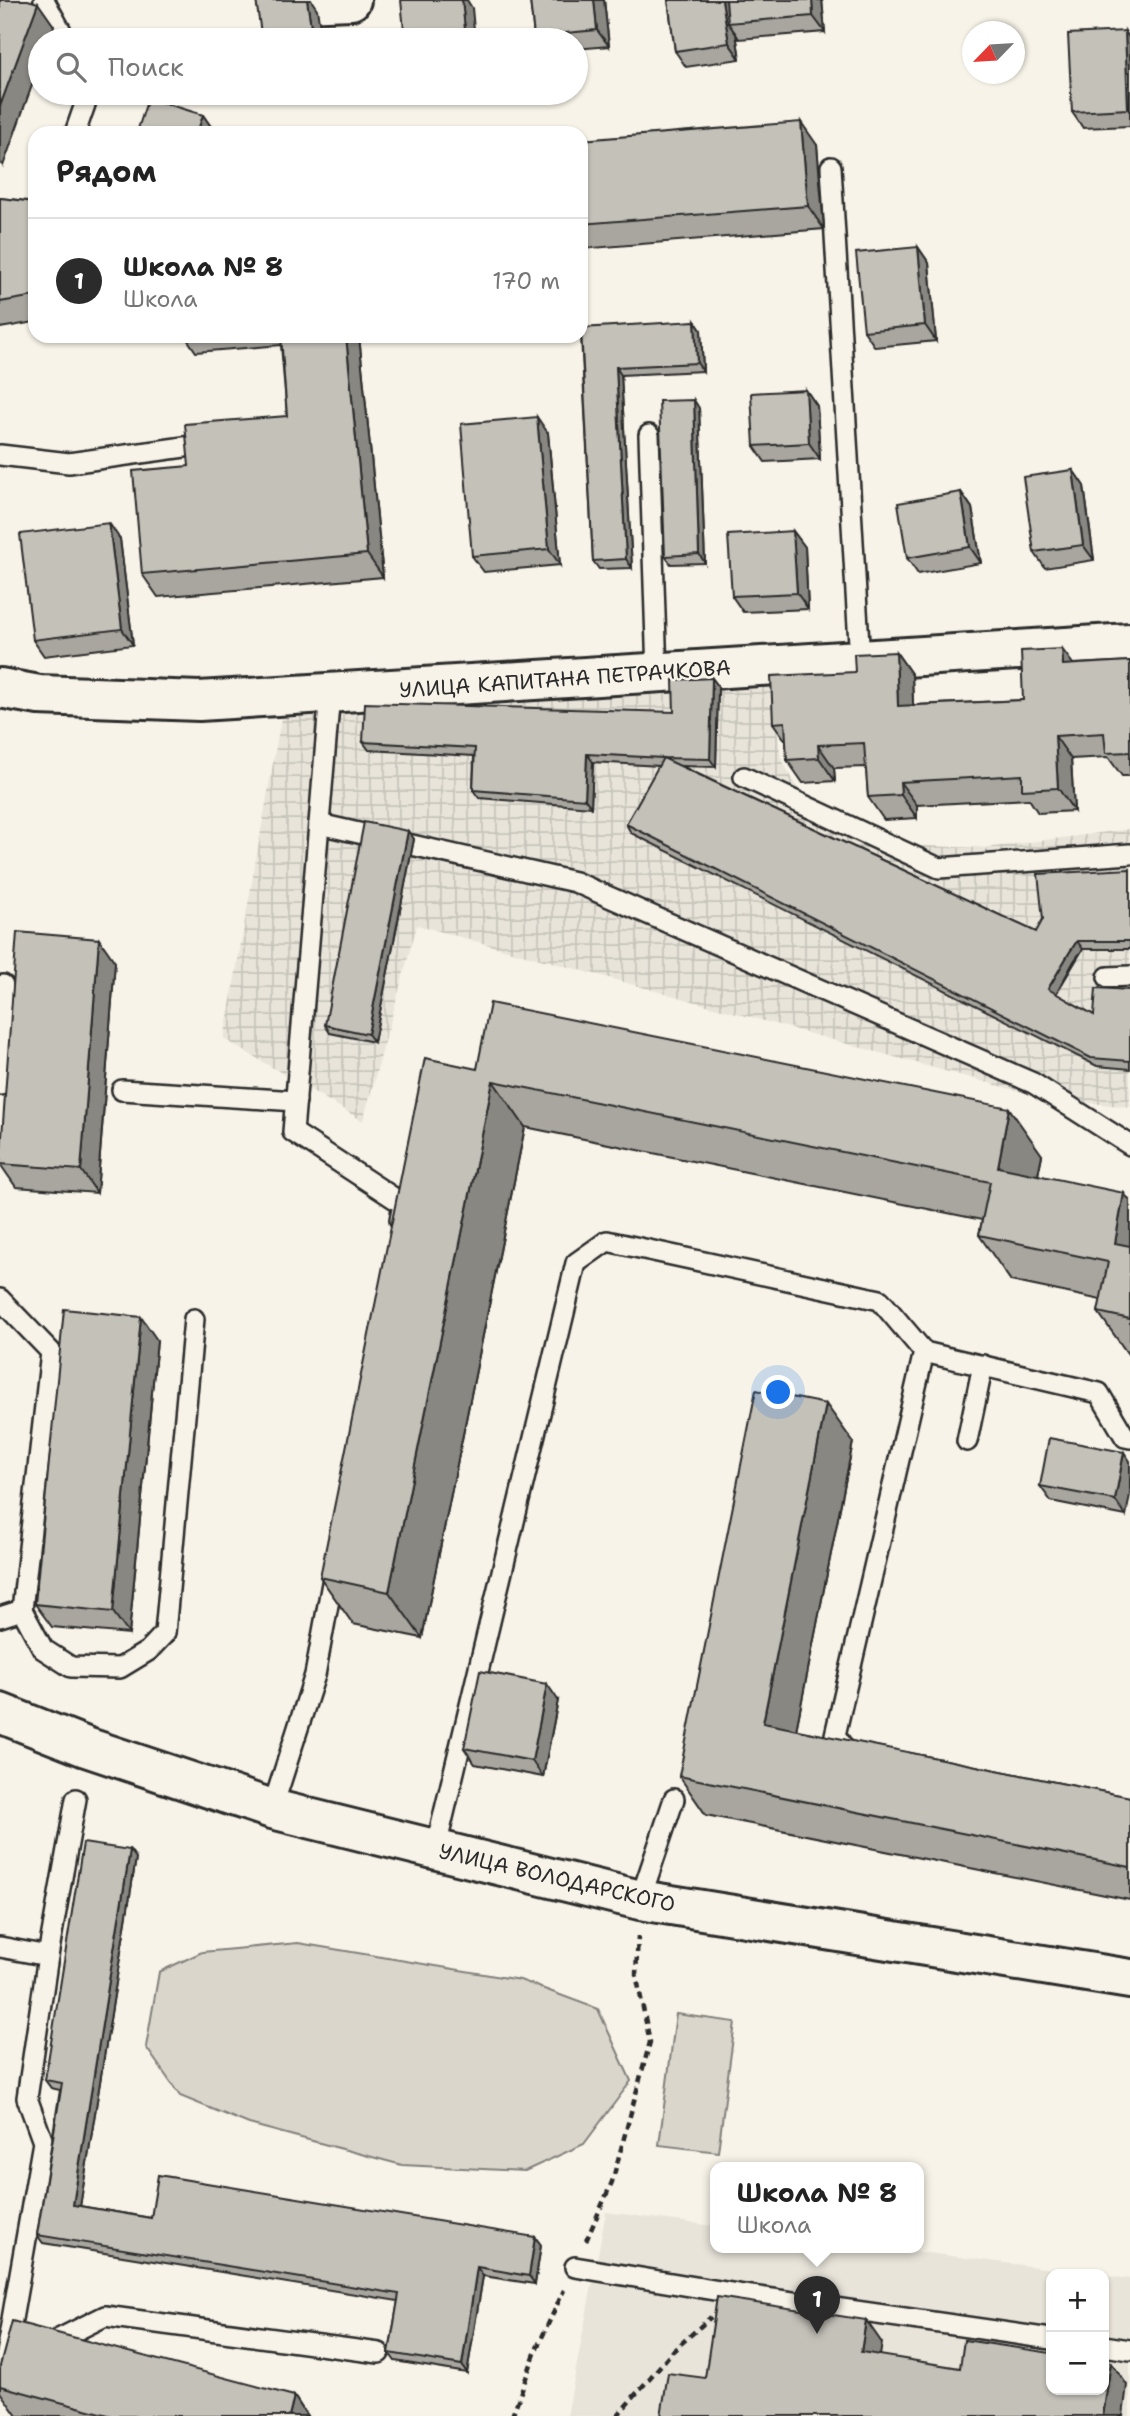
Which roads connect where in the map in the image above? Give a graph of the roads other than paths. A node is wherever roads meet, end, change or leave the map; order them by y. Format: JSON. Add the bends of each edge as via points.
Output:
{"nodes":[{"id":1,"x":44,"y":0,"type":"edge"},
{"id":2,"x":290,"y":0,"type":"edge"},
{"id":3,"x":351,"y":0,"type":"edge"},
{"id":4,"x":59,"y":28,"type":"edge"},
{"id":5,"x":85,"y":105,"type":"edge"},
{"id":6,"x":77,"y":126,"type":"edge"},
{"id":7,"x":831,"y":167,"type":"dead end"},
{"id":8,"x":649,"y":435,"type":"dead end"},
{"id":9,"x":226,"y":441,"type":"edge"},
{"id":10,"x":0,"y":455,"type":"edge"},
{"id":11,"x":1130,"y":643,"type":"edge"},
{"id":12,"x":860,"y":661,"type":"junction"},
{"id":13,"x":657,"y":673,"type":"junction"},
{"id":14,"x":0,"y":688,"type":"edge"},
{"id":15,"x":330,"y":693,"type":"junction"},
{"id":16,"x":744,"y":777,"type":"dead end"},
{"id":17,"x":319,"y":824,"type":"junction"},
{"id":18,"x":1130,"y":855,"type":"edge"},
{"id":19,"x":1130,"y":975,"type":"edge"},
{"id":20,"x":1108,"y":977,"type":"dead end"},
{"id":21,"x":3,"y":985,"type":"dead end"},
{"id":22,"x":0,"y":1085,"type":"edge"},
{"id":23,"x":122,"y":1090,"type":"dead end"},
{"id":24,"x":296,"y":1101,"type":"junction"},
{"id":25,"x":1130,"y":1145,"type":"edge"},
{"id":26,"x":396,"y":1245,"type":"edge"},
{"id":27,"x":0,"y":1299,"type":"edge"},
{"id":28,"x":194,"y":1319,"type":"dead end"},
{"id":29,"x":924,"y":1352,"type":"junction"},
{"id":30,"x":983,"y":1365,"type":"junction"},
{"id":31,"x":1130,"y":1438,"type":"edge"},
{"id":32,"x":967,"y":1441,"type":"dead end"},
{"id":33,"x":337,"y":1554,"type":"edge"},
{"id":34,"x":22,"y":1610,"type":"junction"},
{"id":35,"x":0,"y":1617,"type":"edge"},
{"id":36,"x":0,"y":1713,"type":"edge"},
{"id":37,"x":868,"y":1768,"type":"edge"},
{"id":38,"x":76,"y":1798,"type":"dead end"},
{"id":39,"x":674,"y":1799,"type":"dead end"},
{"id":40,"x":272,"y":1809,"type":"junction"},
{"id":41,"x":435,"y":1851,"type":"junction"},
{"id":42,"x":640,"y":1900,"type":"junction"},
{"id":43,"x":0,"y":1947,"type":"edge"},
{"id":44,"x":48,"y":1956,"type":"junction"},
{"id":45,"x":1130,"y":1979,"type":"edge"},
{"id":46,"x":575,"y":2267,"type":"road end"},
{"id":47,"x":1046,"y":2338,"type":"edge"},
{"id":48,"x":1109,"y":2347,"type":"edge"},
{"id":49,"x":1130,"y":2350,"type":"edge"},
{"id":50,"x":379,"y":2353,"type":"dead end"},
{"id":51,"x":2,"y":2367,"type":"edge"}],
"edges":[{"from":1,"to":4,"type":"lane"},
{"from":2,"to":3,"type":"street"},
{"from":5,"to":6,"type":"lane"},
{"from":7,"to":12,"type":"lane"},
{"from":8,"to":13,"type":"lane"},
{"from":9,"to":10,"type":"lane","via":[[69,463]]},
{"from":11,"to":12,"type":"street","name":"УЛИЦА КАПИТАНА ПЕТРАЧКОВА"},
{"from":12,"to":13,"type":"street","name":"УЛИЦА КАПИТАНА ПЕТРАЧКОВА"},
{"from":13,"to":15,"type":"street","name":"УЛИЦА КАПИТАНА ПЕТРАЧКОВА"},
{"from":14,"to":15,"type":"street","name":"УЛИЦА КАПИТАНА ПЕТРАЧКОВА","via":[[39,695],[198,701]]},
{"from":15,"to":17,"type":"lane"},
{"from":16,"to":18,"type":"lane","via":[[939,868]]},
{"from":17,"to":24,"type":"lane"},
{"from":17,"to":25,"type":"lane","via":[[575,882],[1033,1083]]},
{"from":19,"to":20,"type":"lane"},
{"from":21,"to":22,"type":"lane"},
{"from":23,"to":24,"type":"lane"},
{"from":24,"to":26,"type":"lane","via":[[293,1132],[403,1204]]},
{"from":27,"to":34,"type":"lane","via":[[51,1352]]},
{"from":28,"to":34,"type":"lane","via":[[165,1633],[148,1651],[120,1668],[72,1667],[43,1649]]},
{"from":29,"to":30,"type":"lane"},
{"from":29,"to":37,"type":"lane","via":[[835,1735],[855,1765]]},
{"from":29,"to":41,"type":"lane","via":[[880,1300],[607,1241],[576,1263]]},
{"from":30,"to":31,"type":"lane","via":[[1099,1393],[1125,1437]]},
{"from":30,"to":32,"type":"lane"},
{"from":33,"to":40,"type":"lane","via":[[315,1675]]},
{"from":34,"to":35,"type":"lane"},
{"from":36,"to":40,"type":"street","name":"УЛИЦА ВОЛОДАРСКОГО"},
{"from":38,"to":44,"type":"lane"},
{"from":39,"to":42,"type":"lane"},
{"from":40,"to":41,"type":"street","name":"УЛИЦА ВОЛОДАРСКОГО"},
{"from":41,"to":42,"type":"street","name":"УЛИЦА ВОЛОДАРСКОГО"},
{"from":42,"to":45,"type":"street","name":"УЛИЦА ВОЛОДАРСКОГО"},
{"from":43,"to":44,"type":"lane"},
{"from":44,"to":51,"type":"lane","via":[[26,2098],[43,2143]]},
{"from":46,"to":47,"type":"lane"},
{"from":48,"to":49,"type":"lane"},
{"from":50,"to":51,"type":"lane","via":[[105,2316]]}]}
